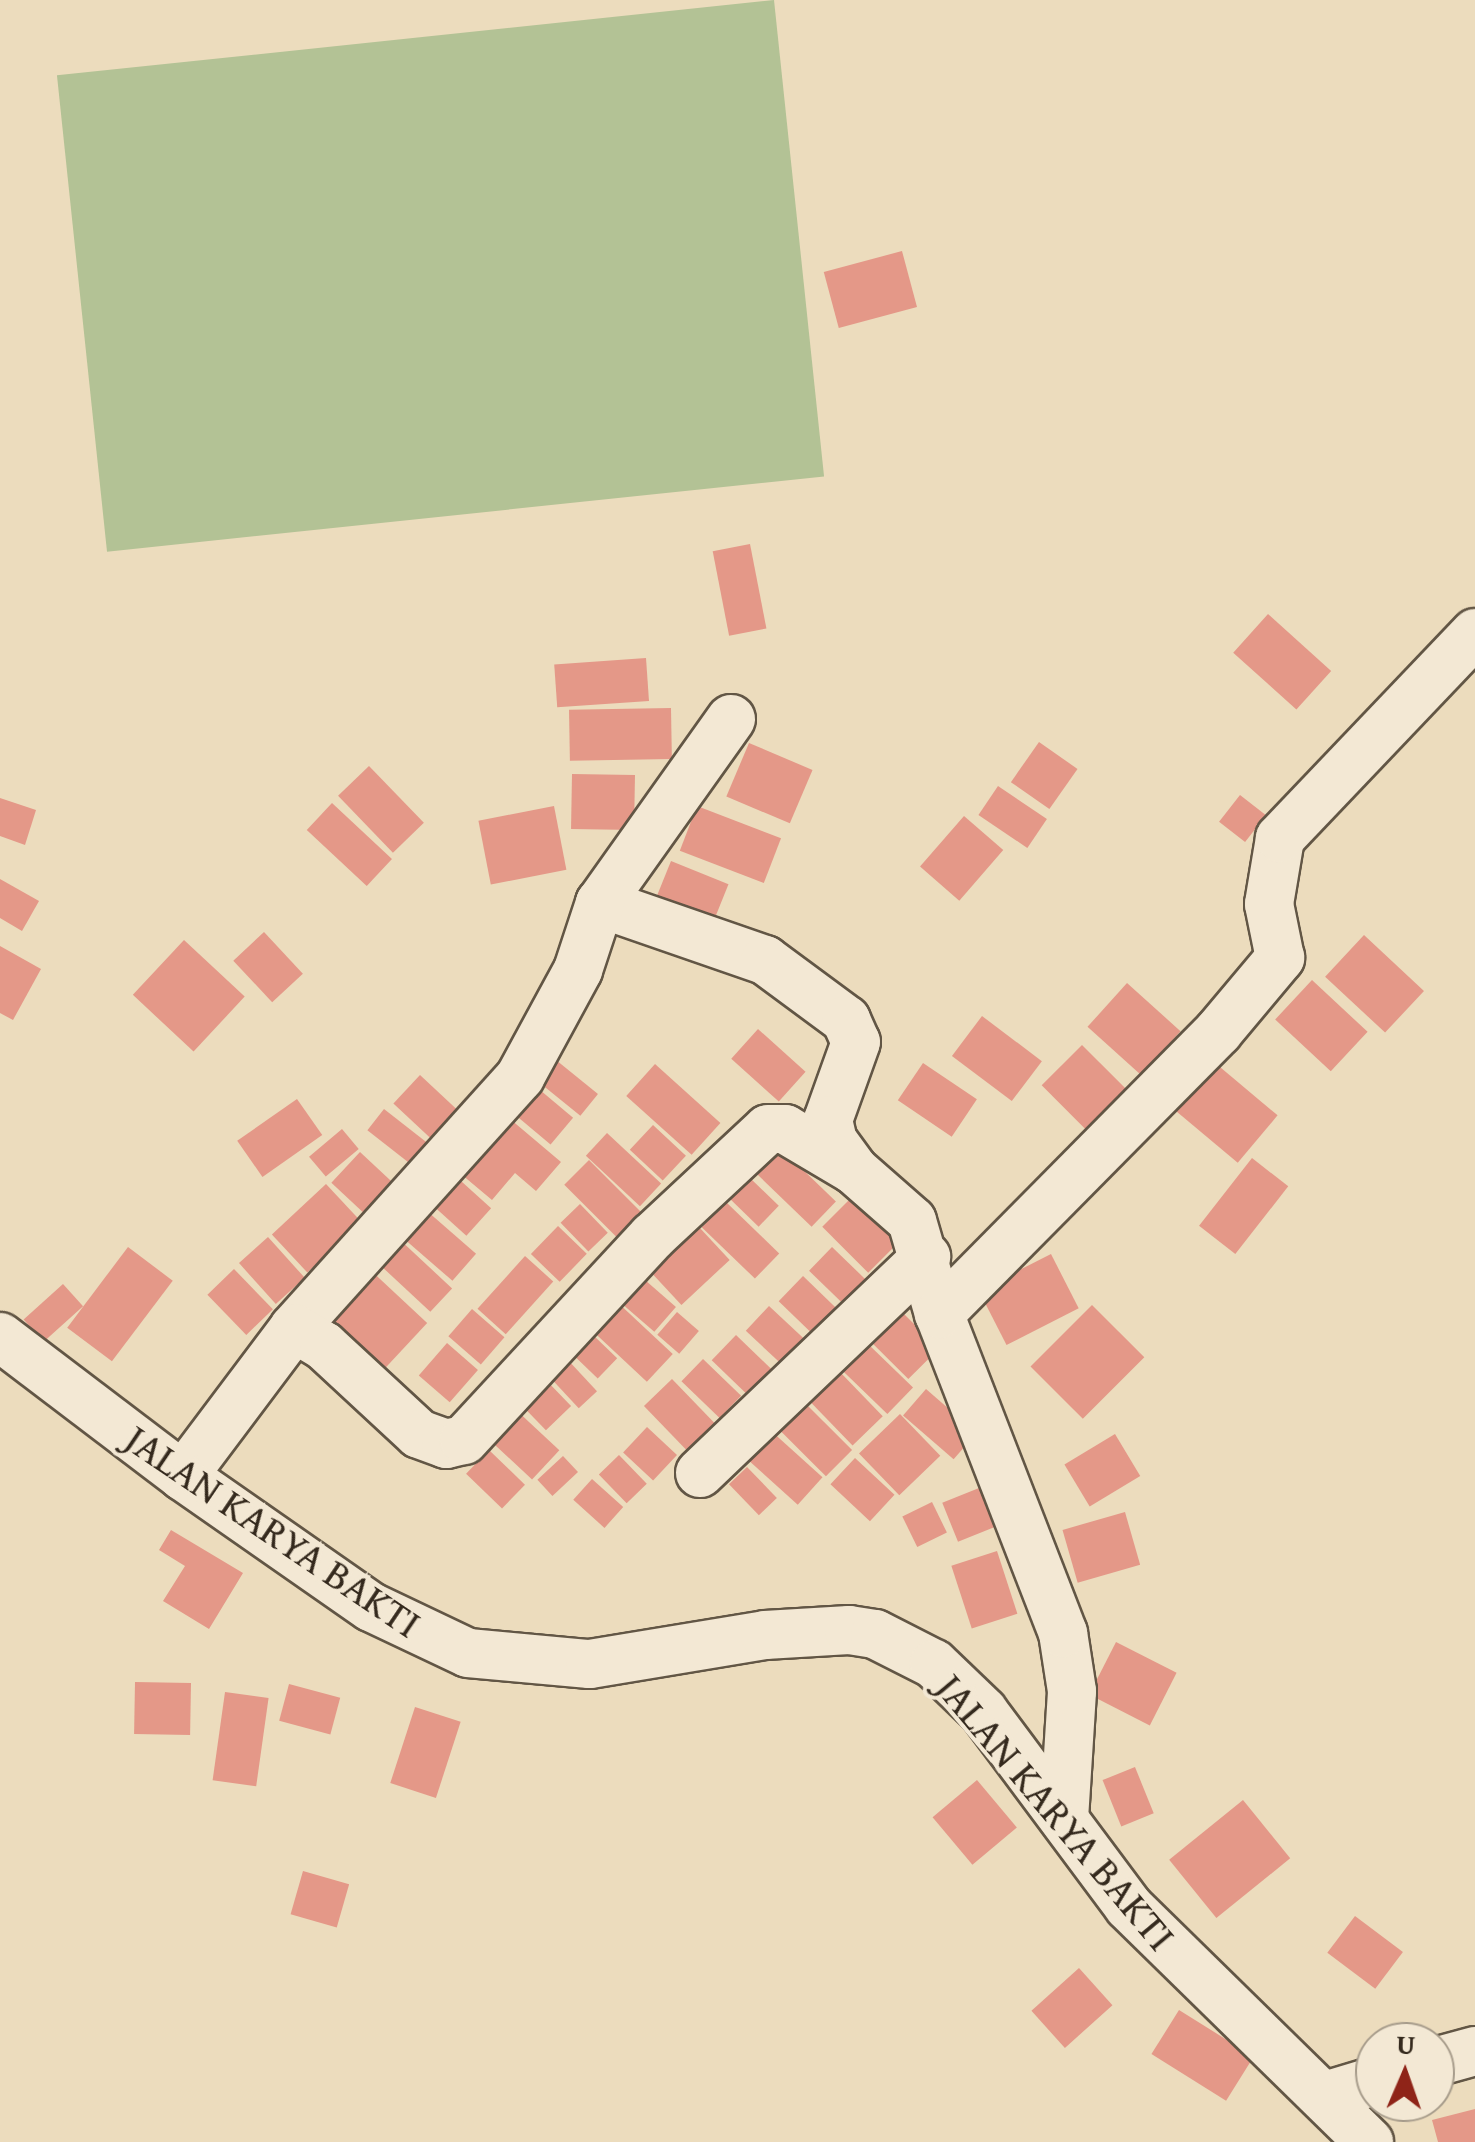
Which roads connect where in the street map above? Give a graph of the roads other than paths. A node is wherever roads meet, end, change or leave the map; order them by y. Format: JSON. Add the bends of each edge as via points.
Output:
{"nodes":[{"id":1,"x":1475,"y":633,"type":"edge"},
{"id":2,"x":731,"y":719,"type":"dead end"},
{"id":3,"x":600,"y":903,"type":"junction"},
{"id":4,"x":854,"y":1170,"type":"junction"},
{"id":5,"x":926,"y":1257,"type":"junction"},
{"id":6,"x":939,"y":1314,"type":"junction"},
{"id":7,"x":294,"y":1328,"type":"junction"},
{"id":8,"x":0,"y":1337,"type":"edge"},
{"id":9,"x":700,"y":1473,"type":"dead end"},
{"id":10,"x":183,"y":1476,"type":"junction"},
{"id":11,"x":1064,"y":1819,"type":"junction"},
{"id":12,"x":1355,"y":2087,"type":"edge"},
{"id":13,"x":1325,"y":2096,"type":"junction"},
{"id":14,"x":1369,"y":2142,"type":"edge"}],
"edges":[{"from":1,"to":6,"type":"street","via":[[1280,838],[1269,904],[1280,958],[1218,1032]]},
{"from":2,"to":3,"type":"street"},
{"from":3,"to":4,"type":"street","via":[[766,960],[846,1020],[856,1042],[852,1066],[828,1120],[833,1141]]},
{"from":3,"to":7,"type":"street","via":[[571,983],[520,1077]]},
{"from":4,"to":5,"type":"street","via":[[912,1221]]},
{"from":4,"to":7,"type":"street","via":[[785,1128],[768,1129],[652,1237],[464,1440],[446,1444],[420,1434],[324,1346]]},
{"from":5,"to":6,"type":"street"},
{"from":5,"to":9,"type":"street"},
{"from":6,"to":11,"type":"street","via":[[1063,1633],[1072,1691]]},
{"from":7,"to":10,"type":"street"},
{"from":8,"to":10,"type":"street","name":"JALAN KARYA BAKTI"},
{"from":10,"to":11,"type":"street","name":"JALAN KARYA BAKTI","via":[[371,1607],[468,1654],[590,1664],[765,1635],[875,1634],[934,1664],[956,1684]]},
{"from":11,"to":13,"type":"street","name":"JALAN KARYA BAKTI","via":[[1128,1907],[1181,1964]]},
{"from":12,"to":13,"type":"street"},
{"from":13,"to":14,"type":"street","name":"JALAN KARYA BAKTI"}]}
